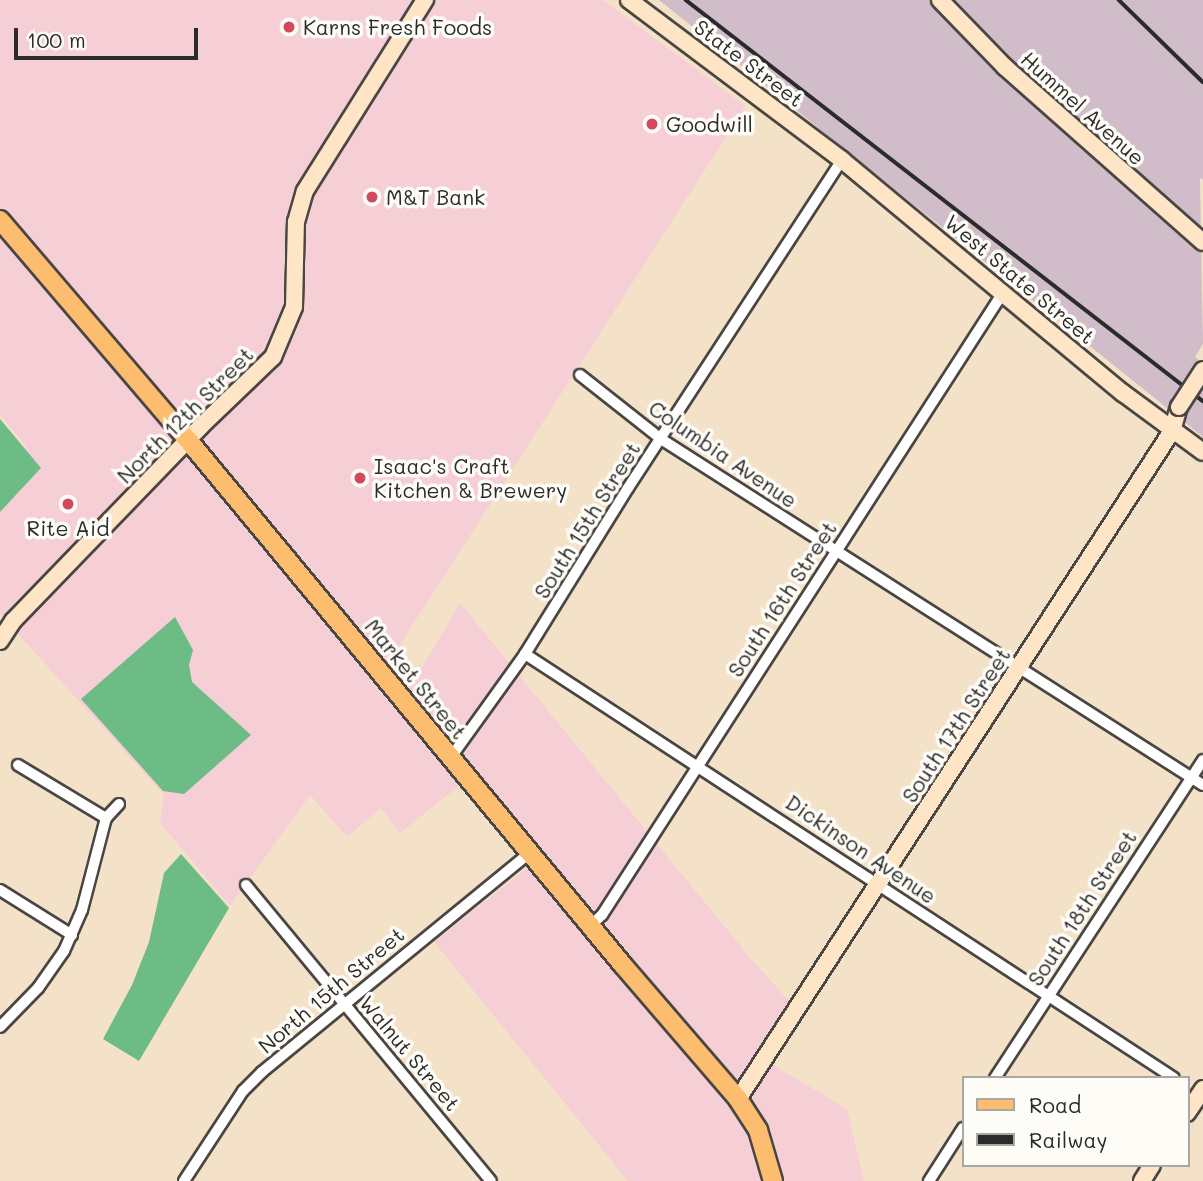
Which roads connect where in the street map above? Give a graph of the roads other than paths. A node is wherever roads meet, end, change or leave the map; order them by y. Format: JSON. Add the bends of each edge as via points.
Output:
{"nodes":[{"id":1,"x":425,"y":0,"type":"edge"},
{"id":2,"x":629,"y":0,"type":"edge"},
{"id":3,"x":940,"y":0,"type":"edge"},
{"id":4,"x":811,"y":135,"type":"joint"},
{"id":5,"x":842,"y":160,"type":"junction"},
{"id":6,"x":0,"y":220,"type":"edge"},
{"id":7,"x":1203,"y":242,"type":"edge"},
{"id":8,"x":1004,"y":292,"type":"junction"},
{"id":9,"x":1203,"y":370,"type":"edge"},
{"id":10,"x":580,"y":375,"type":"dead end"},
{"id":11,"x":1172,"y":430,"type":"junction"},
{"id":12,"x":661,"y":439,"type":"junction"},
{"id":13,"x":188,"y":440,"type":"junction"},
{"id":14,"x":1203,"y":452,"type":"edge"},
{"id":15,"x":834,"y":552,"type":"junction"},
{"id":16,"x":0,"y":640,"type":"edge"},
{"id":17,"x":525,"y":654,"type":"junction"},
{"id":18,"x":1018,"y":666,"type":"junction"},
{"id":19,"x":452,"y":757,"type":"junction"},
{"id":20,"x":1203,"y":760,"type":"edge"},
{"id":21,"x":18,"y":765,"type":"dead end"},
{"id":22,"x":698,"y":766,"type":"junction"},
{"id":23,"x":1192,"y":778,"type":"junction"},
{"id":24,"x":1203,"y":785,"type":"edge"},
{"id":25,"x":120,"y":804,"type":"dead end"},
{"id":26,"x":106,"y":818,"type":"junction"},
{"id":27,"x":530,"y":853,"type":"junction"},
{"id":28,"x":878,"y":883,"type":"junction"},
{"id":29,"x":246,"y":885,"type":"dead end"},
{"id":30,"x":0,"y":890,"type":"edge"},
{"id":31,"x":590,"y":926,"type":"junction"},
{"id":32,"x":72,"y":935,"type":"junction"},
{"id":33,"x":1048,"y":995,"type":"junction"},
{"id":34,"x":345,"y":1005,"type":"junction"},
{"id":35,"x":0,"y":1027,"type":"edge"},
{"id":36,"x":996,"y":1076,"type":"edge"},
{"id":37,"x":1171,"y":1076,"type":"edge"},
{"id":38,"x":1198,"y":1092,"type":"edge"},
{"id":39,"x":738,"y":1099,"type":"junction"},
{"id":40,"x":1189,"y":1109,"type":"edge"},
{"id":41,"x":962,"y":1130,"type":"edge"},
{"id":42,"x":184,"y":1181,"type":"edge"},
{"id":43,"x":491,"y":1181,"type":"edge"},
{"id":44,"x":773,"y":1181,"type":"edge"},
{"id":45,"x":929,"y":1181,"type":"edge"}],
"edges":[{"from":1,"to":13,"type":"main road","name":"North 12th Street","via":[[304,191],[296,222],[294,307],[283,340],[266,365]]},
{"from":2,"to":4,"type":"main road","name":"State Street"},
{"from":3,"to":7,"type":"main road","name":"Hummel Avenue","via":[[1005,67]]},
{"from":4,"to":5,"type":"main road","name":"West State Street"},
{"from":5,"to":8,"type":"main road","name":"West State Street"},
{"from":5,"to":12,"type":"street","name":"South 15th Street"},
{"from":6,"to":13,"type":"main road","name":"Market Street"},
{"from":8,"to":11,"type":"main road","name":"West State Street"},
{"from":8,"to":15,"type":"street","name":"South 16th Street"},
{"from":9,"to":11,"type":"main road","name":"South 17th Street","bridge":true,"via":[[1179,407]]},
{"from":10,"to":12,"type":"street","name":"Columbia Avenue"},
{"from":11,"to":14,"type":"main road","name":"West State Street"},
{"from":11,"to":18,"type":"main road","name":"South 17th Street"},
{"from":12,"to":15,"type":"street","name":"Columbia Avenue"},
{"from":12,"to":17,"type":"street","name":"South 15th Street"},
{"from":13,"to":16,"type":"main road","name":"North 12th Street","via":[[13,621]]},
{"from":13,"to":19,"type":"main road","name":"Market Street"},
{"from":15,"to":18,"type":"street","name":"Columbia Avenue"},
{"from":15,"to":22,"type":"street","name":"South 16th Street"},
{"from":17,"to":19,"type":"street","name":"South 15th Street"},
{"from":17,"to":22,"type":"street","name":"Dickinson Avenue"},
{"from":18,"to":23,"type":"street","name":"Columbia Avenue"},
{"from":18,"to":28,"type":"main road","name":"South 17th Street"},
{"from":19,"to":27,"type":"main road","name":"Market Street"},
{"from":20,"to":23,"type":"street","name":"South 18th Street"},
{"from":21,"to":26,"type":"street"},
{"from":22,"to":28,"type":"street","name":"Dickinson Avenue"},
{"from":22,"to":31,"type":"street","name":"South 16th Street","via":[[602,915]]},
{"from":23,"to":24,"type":"street","name":"Columbia Avenue"},
{"from":23,"to":33,"type":"street","name":"South 18th Street"},
{"from":25,"to":26,"type":"street"},
{"from":26,"to":32,"type":"street"},
{"from":27,"to":31,"type":"main road","name":"Market Street"},
{"from":27,"to":34,"type":"street","name":"North 15th Street"},
{"from":28,"to":33,"type":"street","name":"Dickinson Avenue"},
{"from":28,"to":39,"type":"main road","name":"South 17th Street"},
{"from":29,"to":34,"type":"street","name":"Walnut Street"},
{"from":30,"to":32,"type":"street"},
{"from":31,"to":39,"type":"main road","name":"Market Street"},
{"from":32,"to":35,"type":"street","via":[[38,988]]},
{"from":33,"to":36,"type":"street","name":"South 18th Street"},
{"from":33,"to":37,"type":"street","name":"Dickinson Avenue"},
{"from":34,"to":42,"type":"street","name":"North 15th Street","via":[[243,1091]]},
{"from":34,"to":43,"type":"street","name":"Walnut Street"},
{"from":38,"to":40,"type":"main road"},
{"from":39,"to":44,"type":"main road","name":"Market Street","via":[[758,1130]]},
{"from":41,"to":45,"type":"street"}]}
